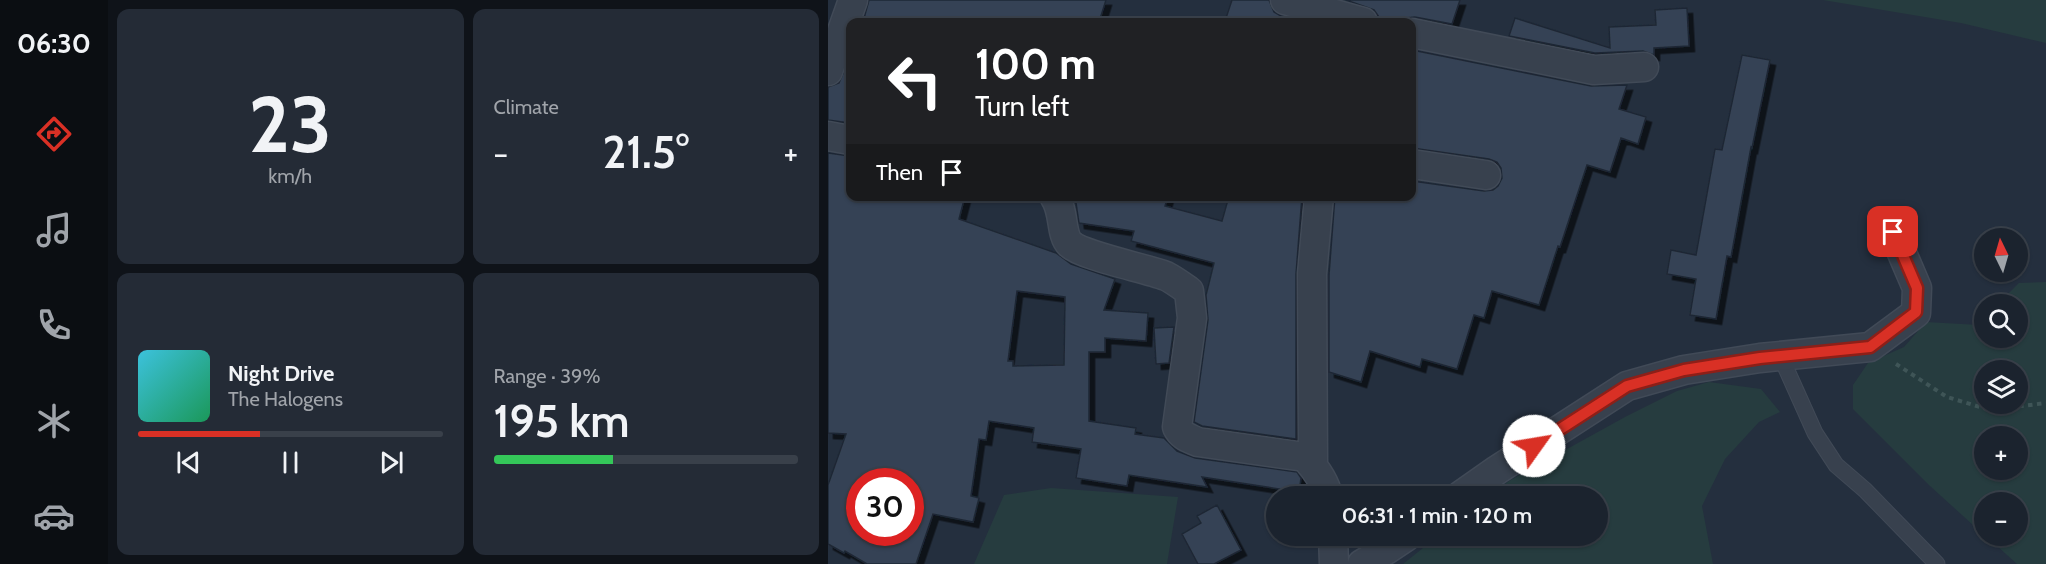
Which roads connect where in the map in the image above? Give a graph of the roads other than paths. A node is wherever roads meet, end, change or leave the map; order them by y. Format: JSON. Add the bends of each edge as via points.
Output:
{"nodes":[{"id":1,"x":853,"y":0,"type":"edge"},
{"id":2,"x":1285,"y":0,"type":"edge"},
{"id":3,"x":847,"y":18,"type":"edge"},
{"id":4,"x":1349,"y":18,"type":"edge"},
{"id":5,"x":846,"y":20,"type":"edge"},
{"id":6,"x":1416,"y":34,"type":"edge"},
{"id":7,"x":1644,"y":67,"type":"dead end"},
{"id":8,"x":828,"y":71,"type":"edge"},
{"id":9,"x":828,"y":136,"type":"edge"},
{"id":10,"x":846,"y":139,"type":"edge"},
{"id":11,"x":1416,"y":165,"type":"edge"},
{"id":12,"x":1486,"y":175,"type":"dead end"},
{"id":13,"x":1056,"y":201,"type":"edge"},
{"id":14,"x":1319,"y":201,"type":"edge"},
{"id":15,"x":1893,"y":232,"type":"dead end"},
{"id":16,"x":1780,"y":355,"type":"junction"},
{"id":17,"x":1313,"y":466,"type":"junction"},
{"id":18,"x":1325,"y":486,"type":"edge"},
{"id":19,"x":1474,"y":486,"type":"edge"},
{"id":20,"x":1333,"y":546,"type":"edge"},
{"id":21,"x":1392,"y":550,"type":"edge"},
{"id":22,"x":1334,"y":564,"type":"edge"},
{"id":23,"x":1362,"y":564,"type":"edge"},
{"id":24,"x":1936,"y":564,"type":"edge"}],
"edges":[{"from":1,"to":3,"type":"street"},
{"from":2,"to":4,"type":"street"},
{"from":5,"to":8,"type":"street"},
{"from":6,"to":7,"type":"street","via":[[1594,70]]},
{"from":9,"to":10,"type":"street"},
{"from":11,"to":12,"type":"street"},
{"from":13,"to":17,"type":"street","via":[[1070,244],[1168,277],[1189,291],[1192,318],[1180,433],[1198,442],[1305,457]]},
{"from":14,"to":17,"type":"street","via":[[1312,274]]},
{"from":15,"to":16,"type":"street","via":[[1917,288],[1916,312],[1870,347]]},
{"from":16,"to":19,"type":"street","via":[[1684,370],[1627,386]]},
{"from":16,"to":24,"type":"lane","via":[[1815,433],[1836,465]]},
{"from":17,"to":18,"type":"street"},
{"from":20,"to":22,"type":"street"},
{"from":21,"to":23,"type":"street"}]}
